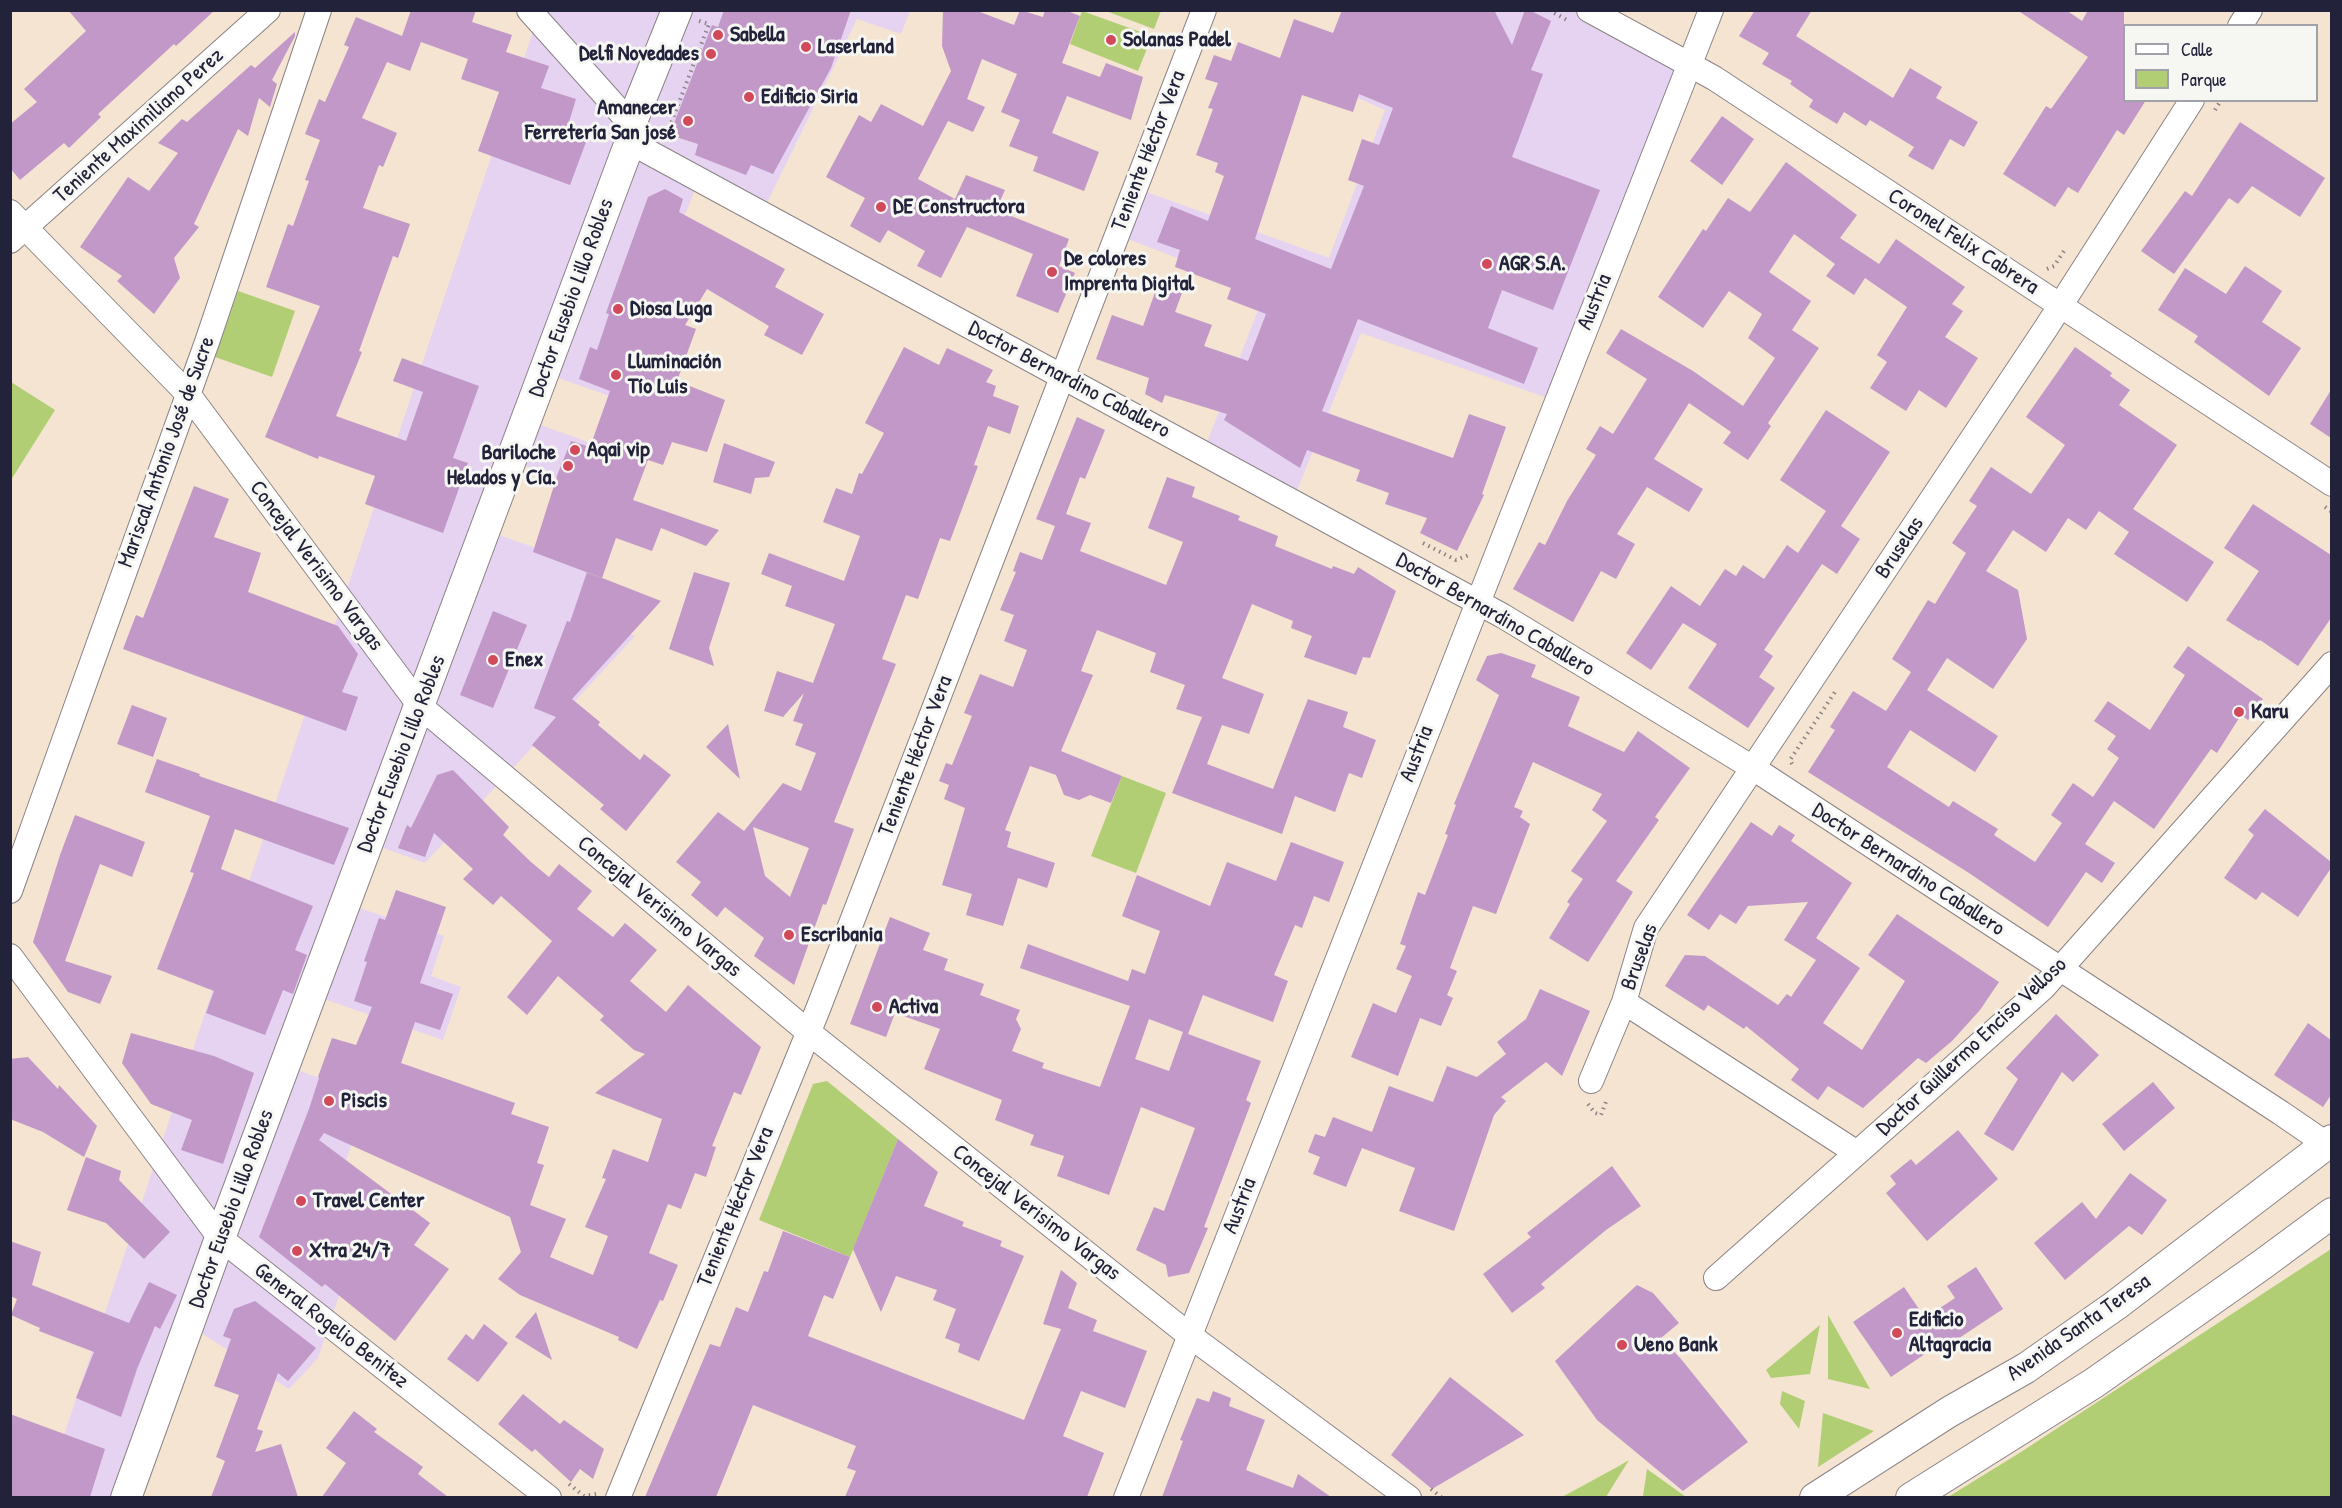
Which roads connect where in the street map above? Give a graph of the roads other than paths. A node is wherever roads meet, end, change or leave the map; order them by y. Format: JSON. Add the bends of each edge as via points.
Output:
{"nodes":[{"id":1,"x":268,"y":10,"type":"edge"},
{"id":2,"x":319,"y":10,"type":"edge"},
{"id":3,"x":529,"y":10,"type":"edge"},
{"id":4,"x":1204,"y":10,"type":"edge"},
{"id":5,"x":1711,"y":10,"type":"edge"},
{"id":6,"x":2250,"y":10,"type":"edge"},
{"id":7,"x":686,"y":15,"type":"edge"},
{"id":8,"x":1579,"y":16,"type":"edge"},
{"id":9,"x":2241,"y":24,"type":"edge"},
{"id":10,"x":1689,"y":64,"type":"junction"},
{"id":11,"x":2191,"y":102,"type":"edge"},
{"id":12,"x":631,"y":133,"type":"junction"},
{"id":13,"x":15,"y":227,"type":"edge"},
{"id":14,"x":2060,"y":305,"type":"junction"},
{"id":15,"x":1063,"y":377,"type":"junction"},
{"id":16,"x":188,"y":394,"type":"junction"},
{"id":17,"x":2331,"y":484,"type":"edge"},
{"id":18,"x":1477,"y":602,"type":"junction"},
{"id":19,"x":2331,"y":664,"type":"edge"},
{"id":20,"x":420,"y":706,"type":"junction"},
{"id":21,"x":1753,"y":768,"type":"junction"},
{"id":22,"x":10,"y":891,"type":"edge"},
{"id":23,"x":10,"y":956,"type":"edge"},
{"id":24,"x":2061,"y":969,"type":"junction"},
{"id":25,"x":1624,"y":1002,"type":"junction"},
{"id":26,"x":807,"y":1031,"type":"junction"},
{"id":27,"x":1591,"y":1081,"type":"dead end"},
{"id":28,"x":2330,"y":1144,"type":"edge"},
{"id":29,"x":1857,"y":1153,"type":"junction"},
{"id":30,"x":2331,"y":1213,"type":"edge"},
{"id":31,"x":220,"y":1238,"type":"junction"},
{"id":32,"x":1716,"y":1278,"type":"dead end"},
{"id":33,"x":1189,"y":1335,"type":"junction"},
{"id":34,"x":557,"y":1490,"type":"edge"},
{"id":35,"x":609,"y":1490,"type":"edge"},
{"id":36,"x":1418,"y":1491,"type":"edge"},
{"id":37,"x":126,"y":1497,"type":"edge"},
{"id":38,"x":1126,"y":1497,"type":"edge"},
{"id":39,"x":1815,"y":1497,"type":"edge"},
{"id":40,"x":1911,"y":1497,"type":"edge"}],
"edges":[{"from":1,"to":13,"type":"street","name":"Teniente Maximiliano Perez"},
{"from":2,"to":16,"type":"street","name":"Mariscal Antonio José de Sucre"},
{"from":3,"to":12,"type":"street","name":"Doctor Bernardino Caballero"},
{"from":4,"to":15,"type":"street","name":"Teniente Héctor Vera"},
{"from":5,"to":10,"type":"street","name":"Austria"},
{"from":6,"to":9,"type":"street"},
{"from":7,"to":12,"type":"main road","name":"Doctor Eusebio Lillo Robles"},
{"from":8,"to":10,"type":"street","name":"Coronel Felix Cabrera"},
{"from":10,"to":14,"type":"street","name":"Coronel Felix Cabrera"},
{"from":10,"to":18,"type":"street","name":"Austria"},
{"from":11,"to":14,"type":"street","name":"Bruselas"},
{"from":12,"to":15,"type":"street","name":"Doctor Bernardino Caballero"},
{"from":12,"to":20,"type":"main road","name":"Doctor Eusebio Lillo Robles"},
{"from":13,"to":16,"type":"street","name":"Concejal Verisimo Vargas"},
{"from":14,"to":17,"type":"street","name":"Coronel Felix Cabrera"},
{"from":14,"to":21,"type":"street","name":"Bruselas"},
{"from":15,"to":18,"type":"street","name":"Doctor Bernardino Caballero"},
{"from":15,"to":26,"type":"street","name":"Teniente Héctor Vera"},
{"from":16,"to":20,"type":"street","name":"Concejal Verisimo Vargas"},
{"from":16,"to":22,"type":"street","name":"Mariscal Antonio José de Sucre"},
{"from":18,"to":21,"type":"street","name":"Doctor Bernardino Caballero"},
{"from":18,"to":33,"type":"street","name":"Austria"},
{"from":19,"to":24,"type":"street","name":"Doctor Guillermo Enciso Velloso"},
{"from":20,"to":26,"type":"street","name":"Concejal Verisimo Vargas"},
{"from":20,"to":31,"type":"main road","name":"Doctor Eusebio Lillo Robles"},
{"from":21,"to":24,"type":"street","name":"Doctor Bernardino Caballero"},
{"from":21,"to":25,"type":"street","name":"Bruselas","via":[[1646,928]]},
{"from":23,"to":31,"type":"street","name":"General Rogelio Benitez"},
{"from":24,"to":28,"type":"street","name":"Doctor Bernardino Caballero"},
{"from":24,"to":29,"type":"street","name":"Doctor Guillermo Enciso Velloso"},
{"from":25,"to":27,"type":"street","name":"Bruselas"},
{"from":25,"to":29,"type":"street","name":"Bruselas"},
{"from":26,"to":33,"type":"street","name":"Concejal Verisimo Vargas"},
{"from":26,"to":35,"type":"street","name":"Teniente Héctor Vera"},
{"from":28,"to":39,"type":"main road","name":"Avenida Santa Teresa","via":[[2026,1368]]},
{"from":29,"to":32,"type":"street","name":"Doctor Guillermo Enciso Velloso"},
{"from":30,"to":40,"type":"main road","via":[[2094,1383]]},
{"from":31,"to":34,"type":"street","name":"General Rogelio Benitez"},
{"from":31,"to":37,"type":"main road","name":"Doctor Eusebio Lillo Robles"},
{"from":33,"to":36,"type":"street","name":"Concejal Verisimo Vargas"},
{"from":33,"to":38,"type":"street","name":"Austria"}]}
